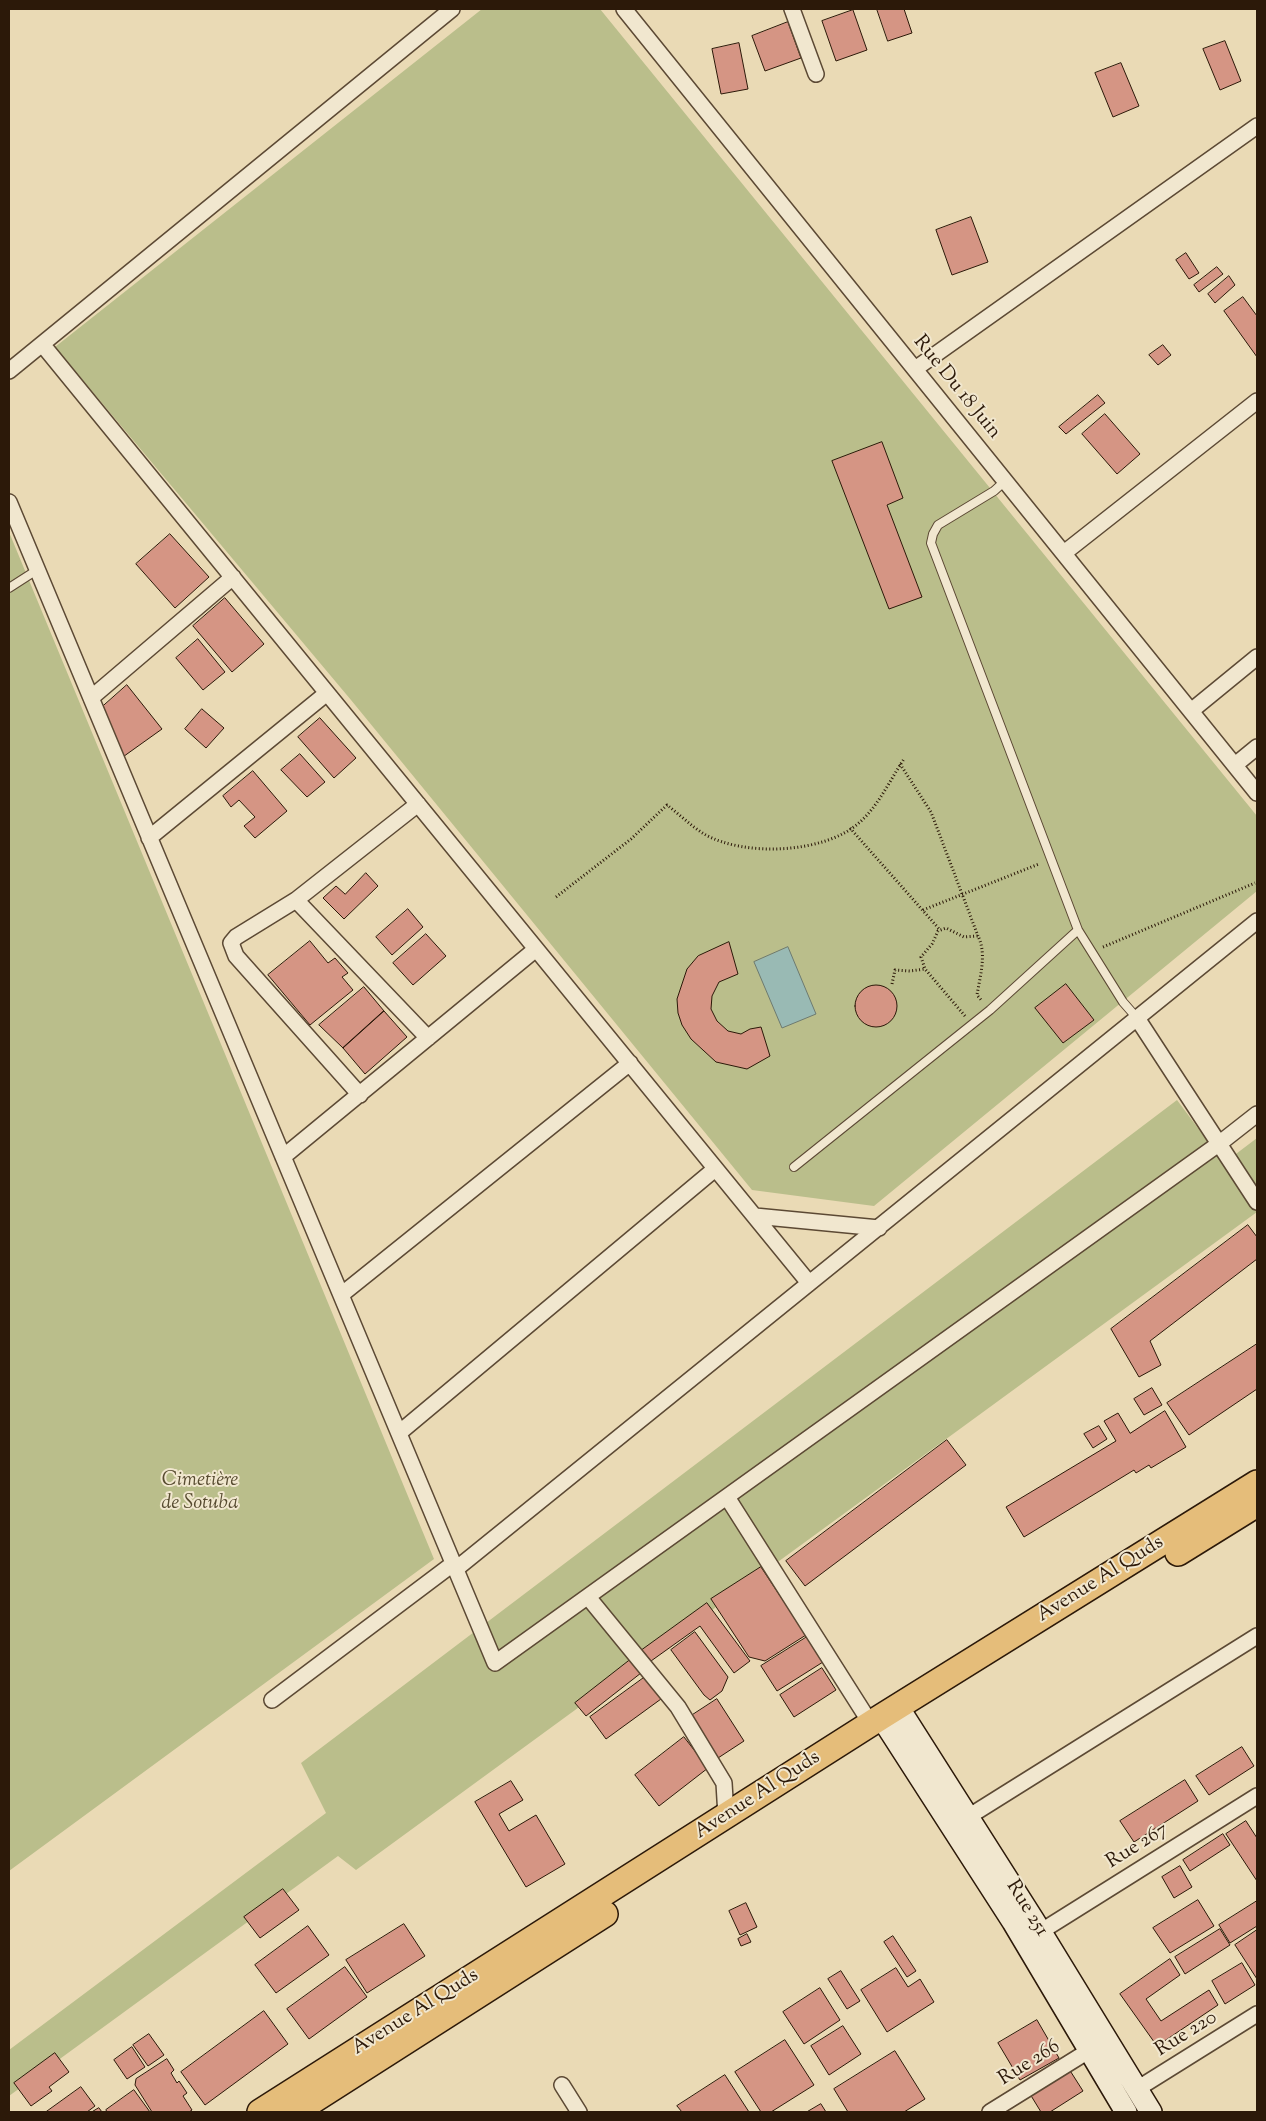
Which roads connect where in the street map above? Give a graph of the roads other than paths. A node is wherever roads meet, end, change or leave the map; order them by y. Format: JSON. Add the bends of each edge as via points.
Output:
{"nodes":[{"id":1,"x":452,"y":9,"type":"edge"},
{"id":2,"x":624,"y":9,"type":"edge"},
{"id":3,"x":792,"y":9,"type":"edge"},
{"id":4,"x":816,"y":74,"type":"dead end"},
{"id":5,"x":1257,"y":126,"type":"edge"},
{"id":6,"x":42,"y":344,"type":"junction"},
{"id":7,"x":915,"y":369,"type":"junction"},
{"id":8,"x":9,"y":371,"type":"edge"},
{"id":9,"x":1257,"y":401,"type":"edge"},
{"id":10,"x":1005,"y":481,"type":"junction"},
{"id":11,"x":9,"y":502,"type":"edge"},
{"id":12,"x":1064,"y":553,"type":"junction"},
{"id":13,"x":37,"y":570,"type":"junction"},
{"id":14,"x":233,"y":577,"type":"junction"},
{"id":15,"x":9,"y":588,"type":"edge"},
{"id":16,"x":1257,"y":657,"type":"edge"},
{"id":17,"x":327,"y":693,"type":"junction"},
{"id":18,"x":91,"y":698,"type":"junction"},
{"id":19,"x":1191,"y":711,"type":"junction"},
{"id":20,"x":1257,"y":747,"type":"edge"},
{"id":21,"x":1235,"y":765,"type":"junction"},
{"id":22,"x":1257,"y":793,"type":"edge"},
{"id":23,"x":418,"y":804,"type":"junction"},
{"id":24,"x":150,"y":838,"type":"junction"},
{"id":25,"x":296,"y":900,"type":"junction"},
{"id":26,"x":1257,"y":921,"type":"edge"},
{"id":27,"x":1078,"y":930,"type":"junction"},
{"id":28,"x":536,"y":949,"type":"junction"},
{"id":29,"x":1137,"y":1018,"type":"junction"},
{"id":30,"x":428,"y":1038,"type":"junction"},
{"id":31,"x":630,"y":1063,"type":"junction"},
{"id":32,"x":360,"y":1094,"type":"junction"},
{"id":33,"x":1257,"y":1114,"type":"edge"},
{"id":34,"x":1220,"y":1143,"type":"junction"},
{"id":35,"x":283,"y":1157,"type":"junction"},
{"id":36,"x":794,"y":1167,"type":"dead end"},
{"id":37,"x":716,"y":1168,"type":"junction"},
{"id":38,"x":1257,"y":1202,"type":"edge"},
{"id":39,"x":754,"y":1216,"type":"junction"},
{"id":40,"x":879,"y":1228,"type":"junction"},
{"id":41,"x":809,"y":1283,"type":"junction"},
{"id":42,"x":341,"y":1295,"type":"junction"},
{"id":43,"x":399,"y":1433,"type":"junction"},
{"id":44,"x":1257,"y":1482,"type":"edge"},
{"id":45,"x":726,"y":1497,"type":"junction"},
{"id":46,"x":1257,"y":1504,"type":"edge"},
{"id":47,"x":455,"y":1566,"type":"junction"},
{"id":48,"x":588,"y":1597,"type":"junction"},
{"id":49,"x":1257,"y":1636,"type":"edge"},
{"id":50,"x":272,"y":1700,"type":"dead end"},
{"id":51,"x":889,"y":1720,"type":"junction"},
{"id":52,"x":1257,"y":1796,"type":"edge"},
{"id":53,"x":726,"y":1816,"type":"junction"},
{"id":54,"x":968,"y":1817,"type":"junction"},
{"id":55,"x":1040,"y":1932,"type":"junction"},
{"id":56,"x":1257,"y":2014,"type":"edge"},
{"id":57,"x":1090,"y":2050,"type":"junction"},
{"id":58,"x":562,"y":2084,"type":"dead end"},
{"id":59,"x":1137,"y":2089,"type":"junction"},
{"id":60,"x":260,"y":2112,"type":"edge"},
{"id":61,"x":295,"y":2112,"type":"edge"},
{"id":62,"x":579,"y":2112,"type":"edge"},
{"id":63,"x":990,"y":2112,"type":"edge"},
{"id":64,"x":1126,"y":2112,"type":"edge"},
{"id":65,"x":1152,"y":2112,"type":"edge"}],
"edges":[{"from":1,"to":6,"type":"street"},
{"from":2,"to":7,"type":"street","name":"Rue Du 18 Juin"},
{"from":3,"to":4,"type":"street"},
{"from":5,"to":7,"type":"street"},
{"from":6,"to":8,"type":"street"},
{"from":6,"to":14,"type":"street"},
{"from":7,"to":10,"type":"street","name":"Rue Du 18 Juin"},
{"from":9,"to":12,"type":"street"},
{"from":10,"to":12,"type":"street","name":"Rue Du 18 Juin"},
{"from":10,"to":27,"type":"lane","via":[[938,524],[931,543]]},
{"from":11,"to":13,"type":"street"},
{"from":12,"to":19,"type":"street","name":"Rue Du 18 Juin"},
{"from":13,"to":15,"type":"lane"},
{"from":13,"to":18,"type":"street"},
{"from":14,"to":17,"type":"street"},
{"from":14,"to":18,"type":"street"},
{"from":16,"to":19,"type":"street"},
{"from":17,"to":23,"type":"street"},
{"from":17,"to":24,"type":"street"},
{"from":18,"to":24,"type":"street"},
{"from":19,"to":21,"type":"street","name":"Rue Du 18 Juin"},
{"from":20,"to":21,"type":"street"},
{"from":21,"to":22,"type":"street","name":"Rue Du 18 Juin"},
{"from":23,"to":25,"type":"street"},
{"from":23,"to":28,"type":"street"},
{"from":24,"to":35,"type":"street"},
{"from":25,"to":30,"type":"street"},
{"from":25,"to":32,"type":"street","via":[[231,943],[236,956]]},
{"from":26,"to":29,"type":"street"},
{"from":27,"to":29,"type":"lane","via":[[1123,1002]]},
{"from":27,"to":36,"type":"lane","via":[[990,1010]]},
{"from":28,"to":30,"type":"street"},
{"from":28,"to":31,"type":"street"},
{"from":29,"to":34,"type":"street"},
{"from":29,"to":40,"type":"street"},
{"from":30,"to":32,"type":"street"},
{"from":31,"to":37,"type":"street"},
{"from":31,"to":42,"type":"street"},
{"from":32,"to":35,"type":"street"},
{"from":33,"to":34,"type":"street"},
{"from":34,"to":38,"type":"street"},
{"from":34,"to":45,"type":"street"},
{"from":35,"to":42,"type":"street"},
{"from":37,"to":39,"type":"street"},
{"from":37,"to":43,"type":"street"},
{"from":39,"to":40,"type":"street"},
{"from":39,"to":41,"type":"street"},
{"from":40,"to":41,"type":"street"},
{"from":41,"to":47,"type":"street"},
{"from":42,"to":43,"type":"street"},
{"from":43,"to":47,"type":"street"},
{"from":44,"to":51,"type":"main road","name":"Avenue Al Quds"},
{"from":45,"to":48,"type":"street"},
{"from":45,"to":51,"type":"street"},
{"from":46,"to":51,"type":"main road","name":"Avenue Al Quds"},
{"from":47,"to":48,"type":"street","via":[[496,1663]]},
{"from":47,"to":50,"type":"street"},
{"from":48,"to":53,"type":"street","via":[[678,1707],[724,1783]]},
{"from":49,"to":54,"type":"street"},
{"from":51,"to":53,"type":"main road","name":"Avenue Al Quds"},
{"from":51,"to":54,"type":"main road","name":"Rue 251"},
{"from":51,"to":57,"type":"main road","name":"Rue 251"},
{"from":51,"to":61,"type":"main road","name":"Avenue Al Quds"},
{"from":52,"to":55,"type":"street","name":"Rue 267"},
{"from":53,"to":60,"type":"main road","name":"Avenue Al Quds"},
{"from":54,"to":55,"type":"main road","name":"Rue 251"},
{"from":55,"to":59,"type":"main road","name":"Rue 251"},
{"from":56,"to":59,"type":"street","name":"Rue 220"},
{"from":57,"to":63,"type":"street","name":"Rue 266"},
{"from":57,"to":64,"type":"main road","name":"Rue 251"},
{"from":58,"to":62,"type":"street"},
{"from":59,"to":65,"type":"main road","name":"Rue 251"}]}
